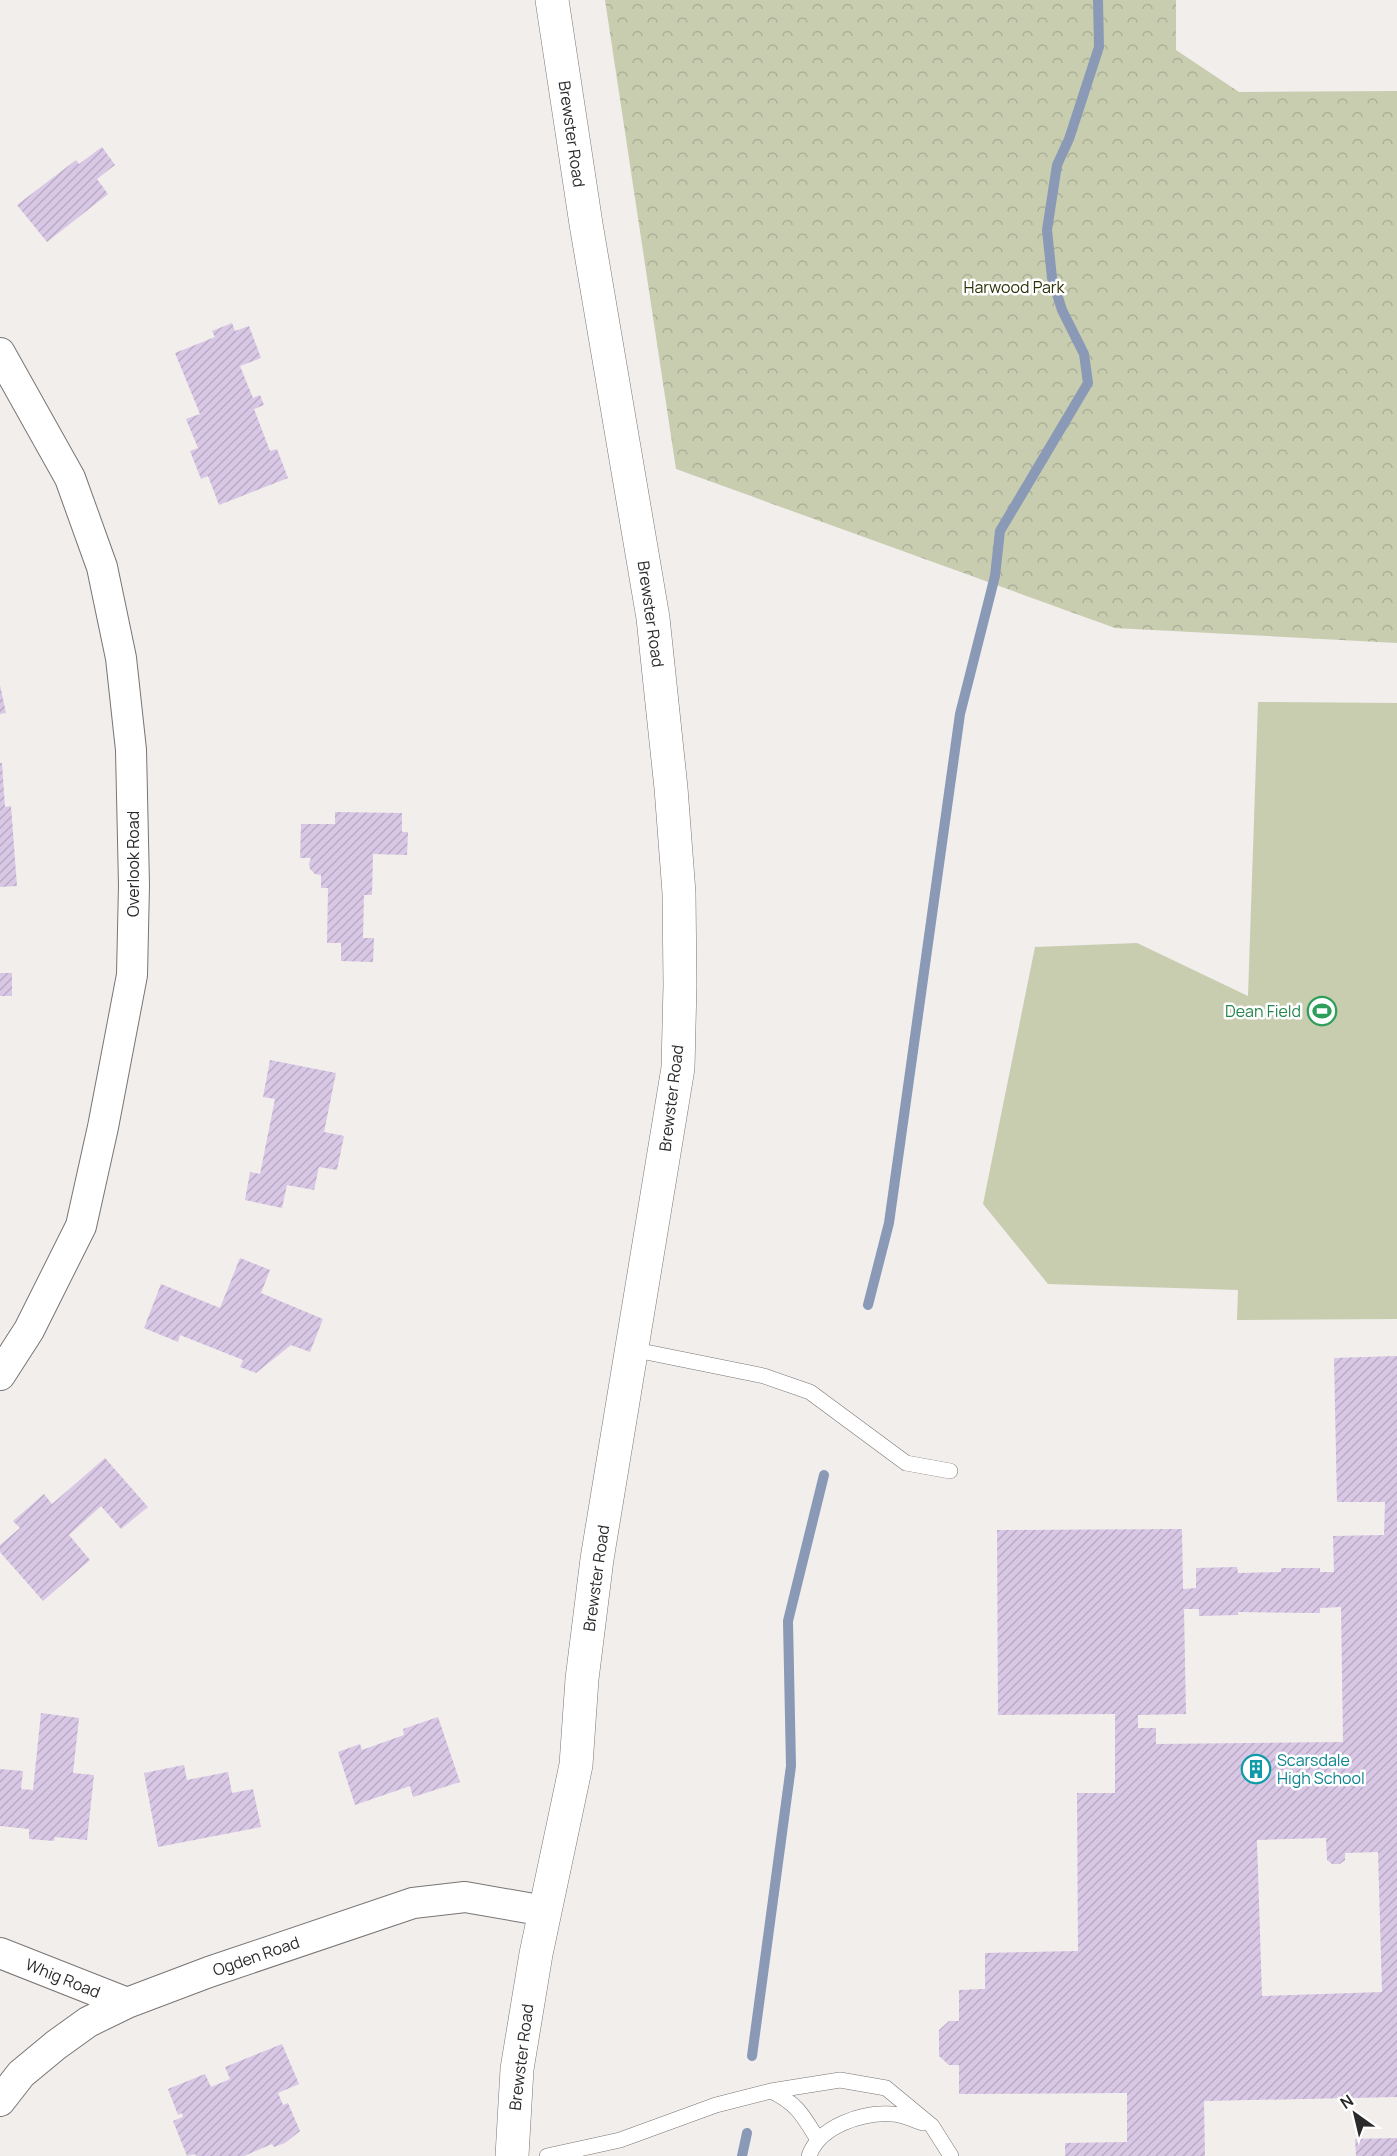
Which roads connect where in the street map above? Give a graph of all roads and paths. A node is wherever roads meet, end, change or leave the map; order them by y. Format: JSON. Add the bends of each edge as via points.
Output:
{"nodes":[{"id":1,"x":552,"y":0,"type":"edge"},
{"id":2,"x":0,"y":353,"type":"edge"},
{"id":3,"x":631,"y":1349,"type":"junction"},
{"id":4,"x":0,"y":1375,"type":"edge"},
{"id":5,"x":950,"y":1471,"type":"dead end"},
{"id":6,"x":545,"y":1911,"type":"junction"},
{"id":7,"x":0,"y":1953,"type":"edge"},
{"id":8,"x":127,"y":2003,"type":"junction"},
{"id":9,"x":771,"y":2091,"type":"junction"},
{"id":10,"x":0,"y":2101,"type":"edge"},
{"id":11,"x":932,"y":2126,"type":"junction"},
{"id":12,"x":818,"y":2140,"type":"junction"},
{"id":13,"x":512,"y":2156,"type":"edge"},
{"id":14,"x":547,"y":2156,"type":"edge"},
{"id":15,"x":808,"y":2156,"type":"edge"},
{"id":16,"x":951,"y":2156,"type":"edge"}],
"edges":[{"from":1,"to":3,"type":"street","name":"Brewster Road","via":[[653,618],[679,893],[678,1068]]},
{"from":2,"to":4,"type":"street","name":"Overlook Road","via":[[70,478],[102,567],[121,658],[131,750],[134,885],[132,975],[81,1226],[29,1330]]},
{"from":3,"to":5,"type":"lane","via":[[764,1376],[810,1392],[906,1463]]},
{"from":3,"to":6,"type":"street","name":"Brewster Road","via":[[597,1559],[576,1765]]},
{"from":6,"to":8,"type":"street","name":"Ogden Road","via":[[465,1897],[413,1902]]},
{"from":6,"to":13,"type":"street","name":"Brewster Road","via":[[517,2069]]},
{"from":7,"to":8,"type":"street","name":"Whig Road"},
{"from":8,"to":10,"type":"street","name":"Ogden Road","via":[[88,2022],[56,2045],[21,2074]]},
{"from":9,"to":11,"type":"lane","via":[[840,2080],[886,2088]]},
{"from":9,"to":12,"type":"lane","via":[[801,2112]]},
{"from":9,"to":14,"type":"lane","via":[[716,2105],[621,2140]]},
{"from":11,"to":12,"type":"lane","via":[[894,2114],[873,2114],[846,2122]]},
{"from":11,"to":16,"type":"lane"},
{"from":12,"to":15,"type":"lane"}]}
